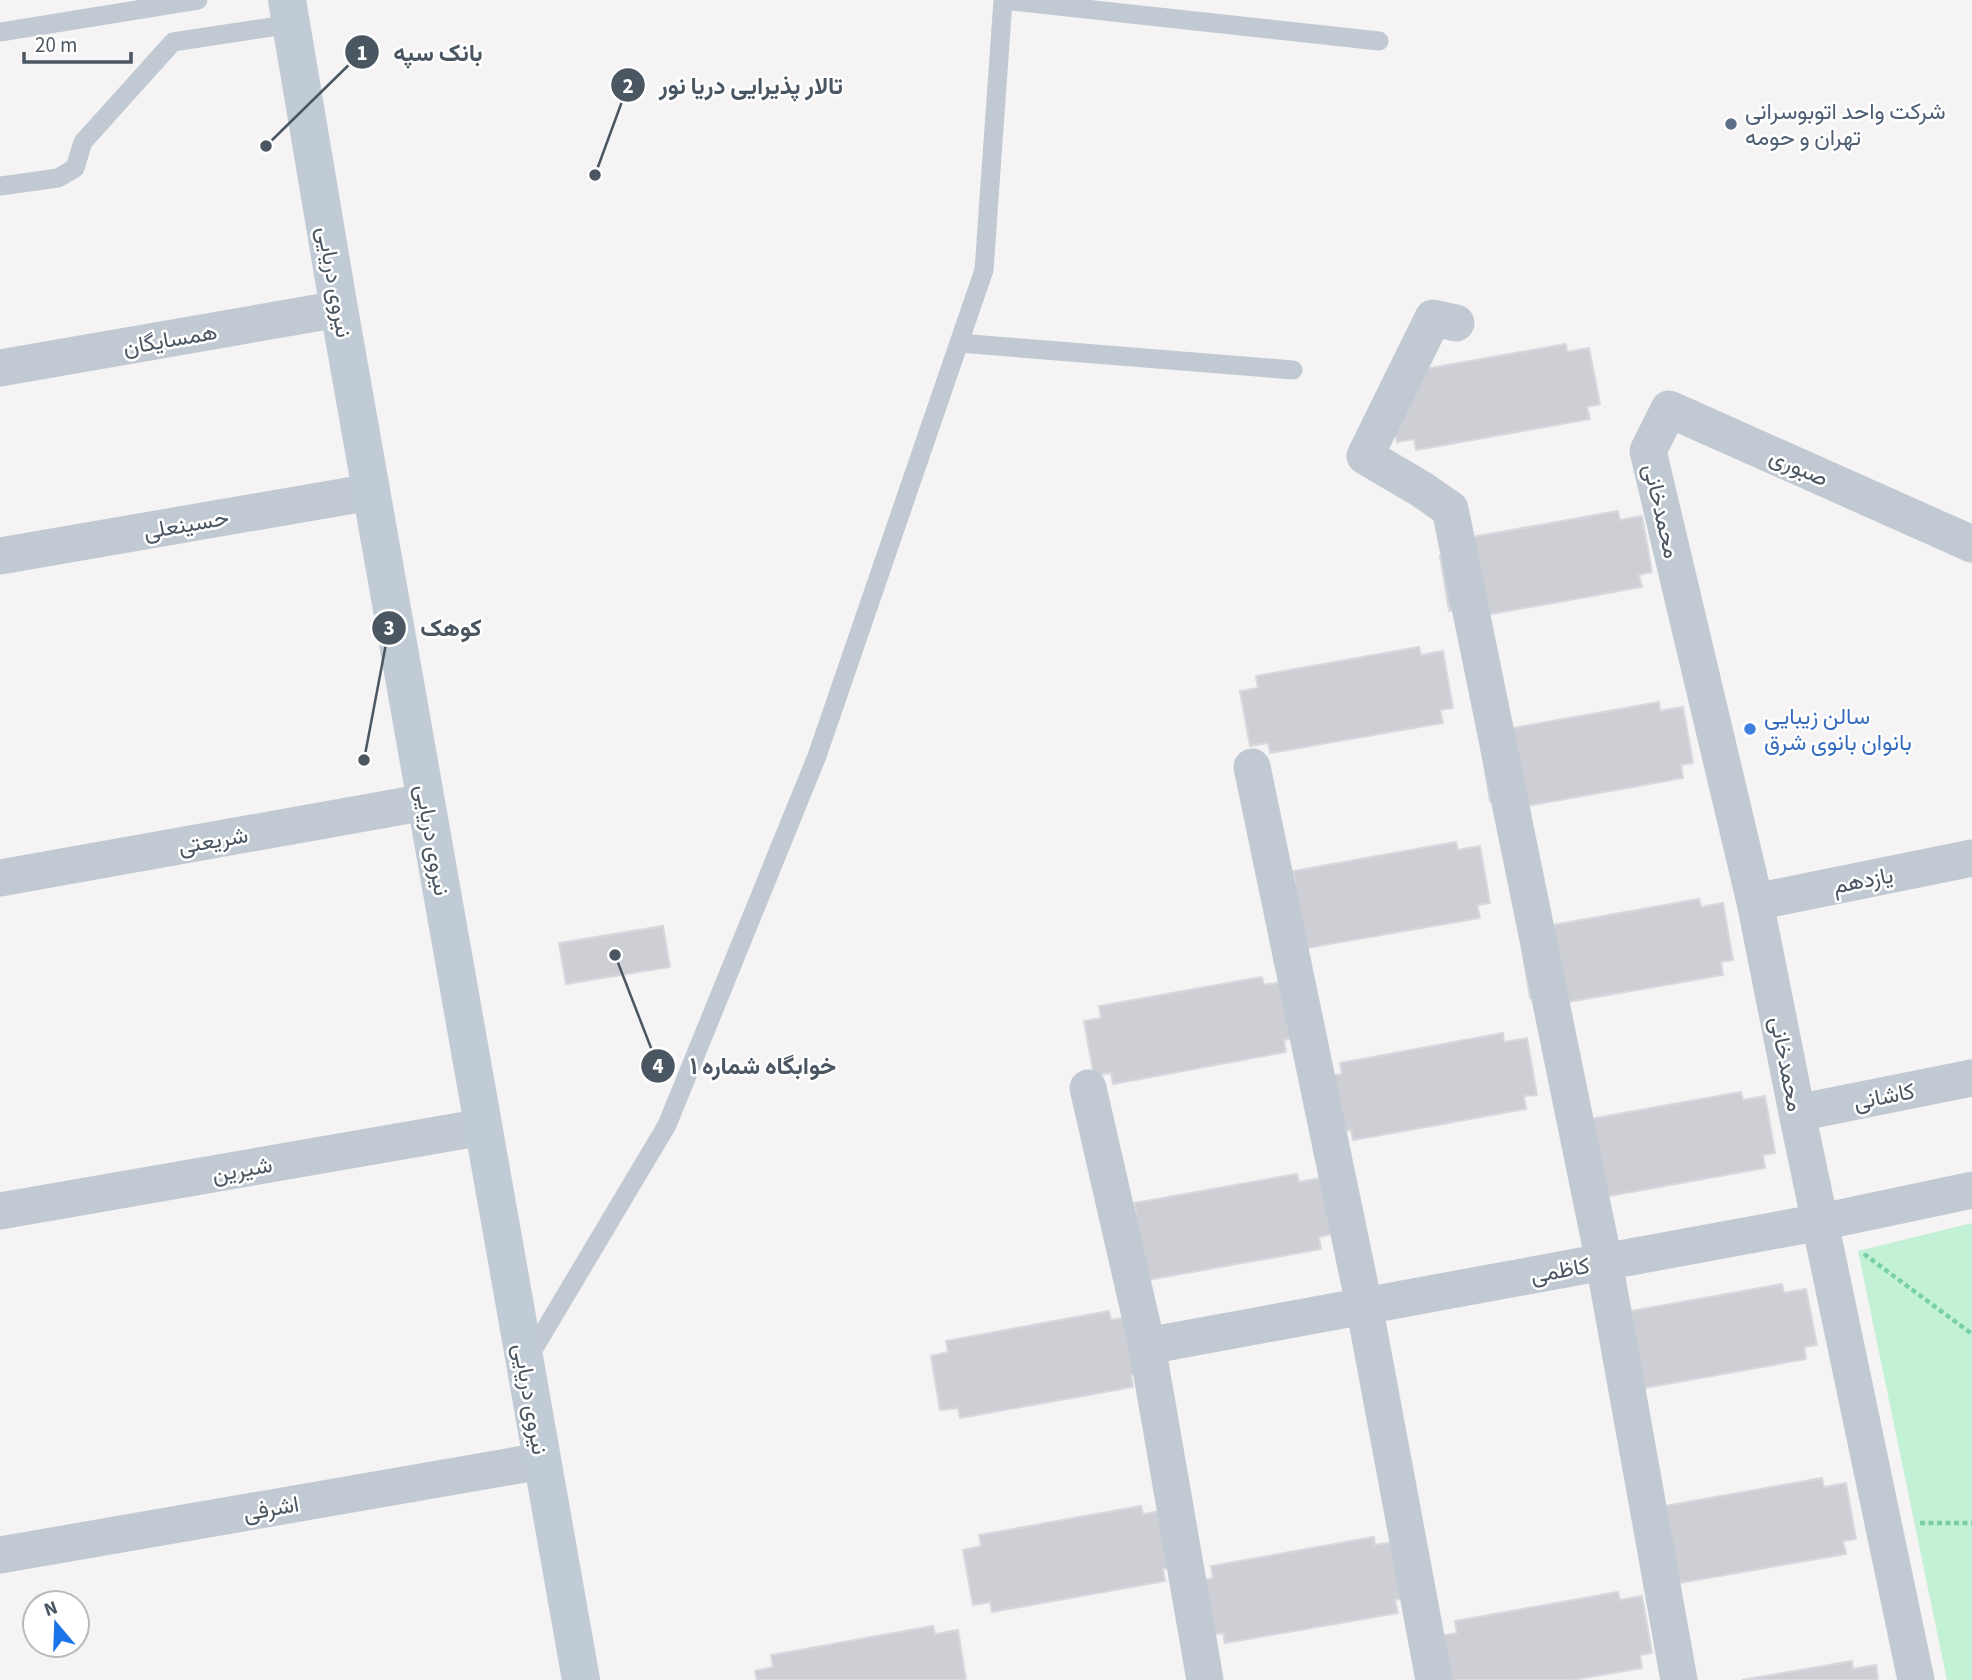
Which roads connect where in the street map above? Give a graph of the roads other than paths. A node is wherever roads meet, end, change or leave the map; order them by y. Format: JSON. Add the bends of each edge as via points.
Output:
{"nodes":[{"id":1,"x":198,"y":0,"type":"edge"},
{"id":2,"x":1003,"y":0,"type":"edge"},
{"id":3,"x":290,"y":12,"type":"edge"},
{"id":4,"x":0,"y":32,"type":"edge"},
{"id":5,"x":1379,"y":41,"type":"dead end"},
{"id":6,"x":0,"y":186,"type":"edge"},
{"id":7,"x":339,"y":310,"type":"junction"},
{"id":8,"x":1456,"y":323,"type":"dead end"},
{"id":9,"x":959,"y":344,"type":"junction"},
{"id":10,"x":0,"y":368,"type":"edge"},
{"id":11,"x":1293,"y":370,"type":"dead end"},
{"id":12,"x":1648,"y":451,"type":"joint"},
{"id":13,"x":372,"y":492,"type":"junction"},
{"id":14,"x":1972,"y":544,"type":"edge"},
{"id":15,"x":0,"y":556,"type":"edge"},
{"id":16,"x":1252,"y":767,"type":"dead end"},
{"id":17,"x":426,"y":802,"type":"junction"},
{"id":18,"x":1972,"y":858,"type":"edge"},
{"id":19,"x":0,"y":878,"type":"edge"},
{"id":20,"x":1755,"y":902,"type":"junction"},
{"id":21,"x":1972,"y":1078,"type":"edge"},
{"id":22,"x":1088,"y":1088,"type":"dead end"},
{"id":23,"x":1797,"y":1113,"type":"junction"},
{"id":24,"x":483,"y":1127,"type":"junction"},
{"id":25,"x":1972,"y":1190,"type":"edge"},
{"id":26,"x":0,"y":1211,"type":"edge"},
{"id":27,"x":1821,"y":1222,"type":"junction"},
{"id":28,"x":1605,"y":1262,"type":"junction"},
{"id":29,"x":1364,"y":1305,"type":"junction"},
{"id":30,"x":1147,"y":1346,"type":"junction"},
{"id":31,"x":525,"y":1364,"type":"junction"},
{"id":32,"x":542,"y":1461,"type":"junction"},
{"id":33,"x":0,"y":1555,"type":"edge"},
{"id":34,"x":588,"y":1676,"type":"edge"},
{"id":35,"x":1205,"y":1680,"type":"edge"},
{"id":36,"x":1434,"y":1680,"type":"edge"},
{"id":37,"x":1679,"y":1680,"type":"edge"},
{"id":38,"x":1916,"y":1680,"type":"edge"}],
"edges":[{"from":1,"to":4,"type":"lane"},
{"from":2,"to":5,"type":"lane"},
{"from":2,"to":9,"type":"lane","via":[[984,270]]},
{"from":3,"to":6,"type":"lane","via":[[173,41],[83,142],[75,168],[58,178]]},
{"from":3,"to":7,"type":"main road","name":"نیروی دریایی"},
{"from":7,"to":10,"type":"street","name":"همسایگان"},
{"from":7,"to":13,"type":"main road","name":"نیروی دریایی"},
{"from":8,"to":28,"type":"street","via":[[1433,318],[1365,456],[1450,509]]},
{"from":9,"to":11,"type":"lane"},
{"from":9,"to":31,"type":"lane","via":[[817,756],[667,1125]]},
{"from":12,"to":14,"type":"street","name":"صبوری","via":[[1669,409]]},
{"from":12,"to":20,"type":"street","name":"محمدخانی"},
{"from":13,"to":15,"type":"street","name":"حسینعلی"},
{"from":13,"to":17,"type":"main road","name":"نیروی دریایی"},
{"from":16,"to":29,"type":"street"},
{"from":17,"to":19,"type":"street","name":"شریعتی"},
{"from":17,"to":24,"type":"main road","name":"نیروی دریایی"},
{"from":18,"to":20,"type":"street","name":"یازدهم"},
{"from":20,"to":23,"type":"street","name":"محمدخانی"},
{"from":21,"to":23,"type":"street","name":"کاشانی"},
{"from":22,"to":30,"type":"street"},
{"from":23,"to":27,"type":"street","name":"محمدخانی"},
{"from":24,"to":26,"type":"street","name":"شیرین"},
{"from":24,"to":31,"type":"main road","name":"نیروی دریایی"},
{"from":25,"to":27,"type":"street","name":"کاظمی"},
{"from":27,"to":28,"type":"street","name":"کاظمی"},
{"from":27,"to":38,"type":"street","name":"محمدخانی"},
{"from":28,"to":29,"type":"street","name":"کاظمی"},
{"from":28,"to":37,"type":"street"},
{"from":29,"to":30,"type":"street","name":"کاظمی"},
{"from":29,"to":36,"type":"street"},
{"from":30,"to":35,"type":"street"},
{"from":31,"to":32,"type":"main road","name":"نیروی دریایی"},
{"from":32,"to":33,"type":"street","name":"اشرفی"},
{"from":32,"to":34,"type":"main road","name":"نیروی دریایی"}]}
